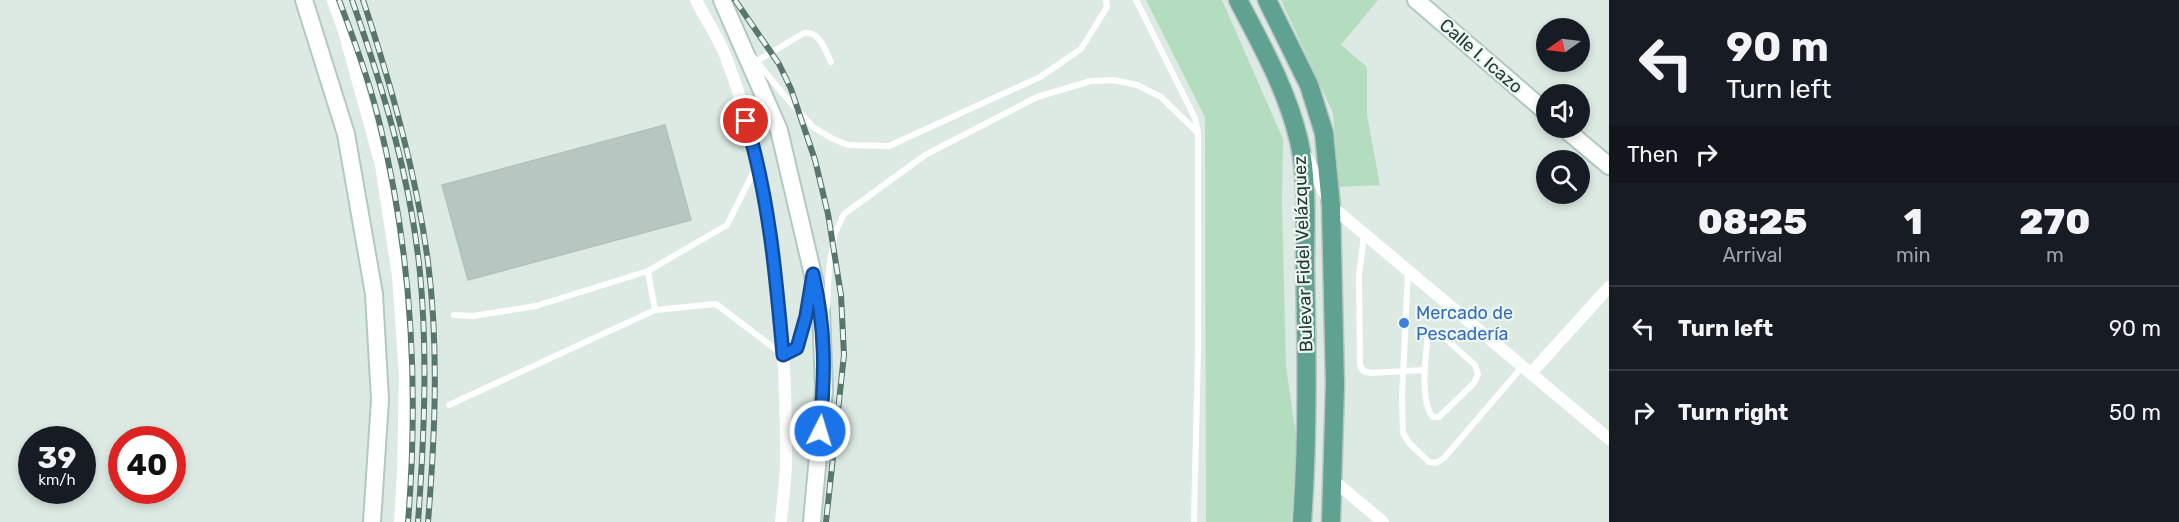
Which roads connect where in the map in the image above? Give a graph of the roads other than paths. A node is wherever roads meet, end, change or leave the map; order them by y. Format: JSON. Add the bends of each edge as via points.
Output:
{"nodes":[{"id":1,"x":304,"y":0,"type":"edge"},
{"id":2,"x":333,"y":0,"type":"edge"},
{"id":3,"x":696,"y":0,"type":"edge"},
{"id":4,"x":722,"y":0,"type":"edge"},
{"id":5,"x":1106,"y":0,"type":"edge"},
{"id":6,"x":1136,"y":0,"type":"edge"},
{"id":7,"x":1238,"y":0,"type":"edge"},
{"id":8,"x":1267,"y":0,"type":"edge"},
{"id":9,"x":1416,"y":0,"type":"edge"},
{"id":10,"x":740,"y":41,"type":"junction"},
{"id":11,"x":757,"y":61,"type":"junction"},
{"id":12,"x":831,"y":62,"type":"dead end"},
{"id":13,"x":1536,"y":103,"type":"edge"},
{"id":14,"x":1198,"y":133,"type":"junction"},
{"id":15,"x":1576,"y":138,"type":"edge"},
{"id":16,"x":1299,"y":143,"type":"junction"},
{"id":17,"x":758,"y":162,"type":"junction"},
{"id":18,"x":1609,"y":166,"type":"edge"},
{"id":19,"x":1331,"y":206,"type":"junction"},
{"id":20,"x":1364,"y":234,"type":"junction"},
{"id":21,"x":648,"y":271,"type":"junction"},
{"id":22,"x":1408,"y":271,"type":"junction"},
{"id":23,"x":813,"y":274,"type":"junction"},
{"id":24,"x":1609,"y":286,"type":"edge"},
{"id":25,"x":655,"y":310,"type":"junction"},
{"id":26,"x":454,"y":315,"type":"dead end"},
{"id":27,"x":783,"y":355,"type":"junction"},
{"id":28,"x":824,"y":358,"type":"junction"},
{"id":29,"x":1424,"y":370,"type":"junction"},
{"id":30,"x":1527,"y":370,"type":"junction"},
{"id":31,"x":1403,"y":372,"type":"junction"},
{"id":32,"x":1307,"y":383,"type":"junction"},
{"id":33,"x":1335,"y":384,"type":"junction"},
{"id":34,"x":449,"y":405,"type":"dead end"},
{"id":35,"x":1609,"y":439,"type":"edge"},
{"id":36,"x":1333,"y":480,"type":"junction"},
{"id":37,"x":372,"y":522,"type":"edge"},
{"id":38,"x":400,"y":522,"type":"edge"},
{"id":39,"x":781,"y":522,"type":"edge"},
{"id":40,"x":812,"y":522,"type":"edge"},
{"id":41,"x":1194,"y":522,"type":"edge"},
{"id":42,"x":1302,"y":522,"type":"edge"},
{"id":43,"x":1331,"y":522,"type":"edge"},
{"id":44,"x":1383,"y":522,"type":"edge"}],
"edges":[{"from":1,"to":37,"type":"street","via":[[346,134],[374,294],[380,400]]},
{"from":2,"to":38,"type":"street","via":[[381,165],[398,276],[405,375]]},
{"from":3,"to":17,"type":"street","via":[[727,59]]},
{"from":4,"to":10,"type":"street"},
{"from":5,"to":11,"type":"lane","via":[[1107,7],[1081,49],[1040,77],[890,146],[848,145],[813,127]]},
{"from":6,"to":14,"type":"lane","via":[[1195,118]]},
{"from":7,"to":16,"type":"main road","name":"Bulevar Fidel Velázquez","via":[[1286,96]]},
{"from":8,"to":19,"type":"main road","name":"Bulevar Fidel Velázquez","via":[[1309,85],[1324,133]]},
{"from":9,"to":13,"type":"street","name":"Calle I. Icazo"},
{"from":10,"to":11,"type":"lane"},
{"from":10,"to":23,"type":"street","via":[[779,130]]},
{"from":11,"to":12,"type":"lane","via":[[810,32],[816,34]]},
{"from":14,"to":28,"type":"lane","via":[[1161,97],[1137,85],[1091,81],[1037,97],[925,154],[844,214],[829,268]]},
{"from":14,"to":41,"type":"lane"},
{"from":15,"to":18,"type":"street"},
{"from":16,"to":19,"type":"street"},
{"from":16,"to":32,"type":"main road","name":"Bulevar Fidel Velázquez","via":[[1304,193]]},
{"from":17,"to":21,"type":"lane","via":[[727,225]]},
{"from":17,"to":27,"type":"street","via":[[775,261]]},
{"from":19,"to":20,"type":"street"},
{"from":19,"to":33,"type":"main road","name":"Bulevar Fidel Velázquez"},
{"from":20,"to":22,"type":"street"},
{"from":20,"to":31,"type":"lane","via":[[1359,276],[1360,365],[1371,373]]},
{"from":21,"to":25,"type":"lane"},
{"from":21,"to":26,"type":"lane","via":[[536,306]]},
{"from":22,"to":30,"type":"street"},
{"from":22,"to":31,"type":"lane"},
{"from":23,"to":27,"type":"lane","via":[[797,348]]},
{"from":23,"to":28,"type":"street","via":[[821,309]]},
{"from":24,"to":30,"type":"street"},
{"from":25,"to":27,"type":"lane","via":[[716,304]]},
{"from":25,"to":34,"type":"lane"},
{"from":27,"to":39,"type":"street","via":[[786,451]]},
{"from":28,"to":40,"type":"street"},
{"from":29,"to":29,"type":"lane","via":[[1428,334],[1437,331],[1475,365],[1478,374],[1474,383],[1439,417],[1433,417],[1428,411]]},
{"from":29,"to":31,"type":"lane"},
{"from":30,"to":31,"type":"lane","via":[[1436,462],[1429,462],[1403,433]]},
{"from":30,"to":35,"type":"street"},
{"from":32,"to":33,"type":"main road"},
{"from":32,"to":42,"type":"main road","name":"Bulevar Fidel Velázquez"},
{"from":33,"to":36,"type":"main road","name":"Bulevar Fidel Velázquez"},
{"from":36,"to":43,"type":"main road","name":"Bulevar Fidel Velázquez"},
{"from":36,"to":44,"type":"street"}]}
